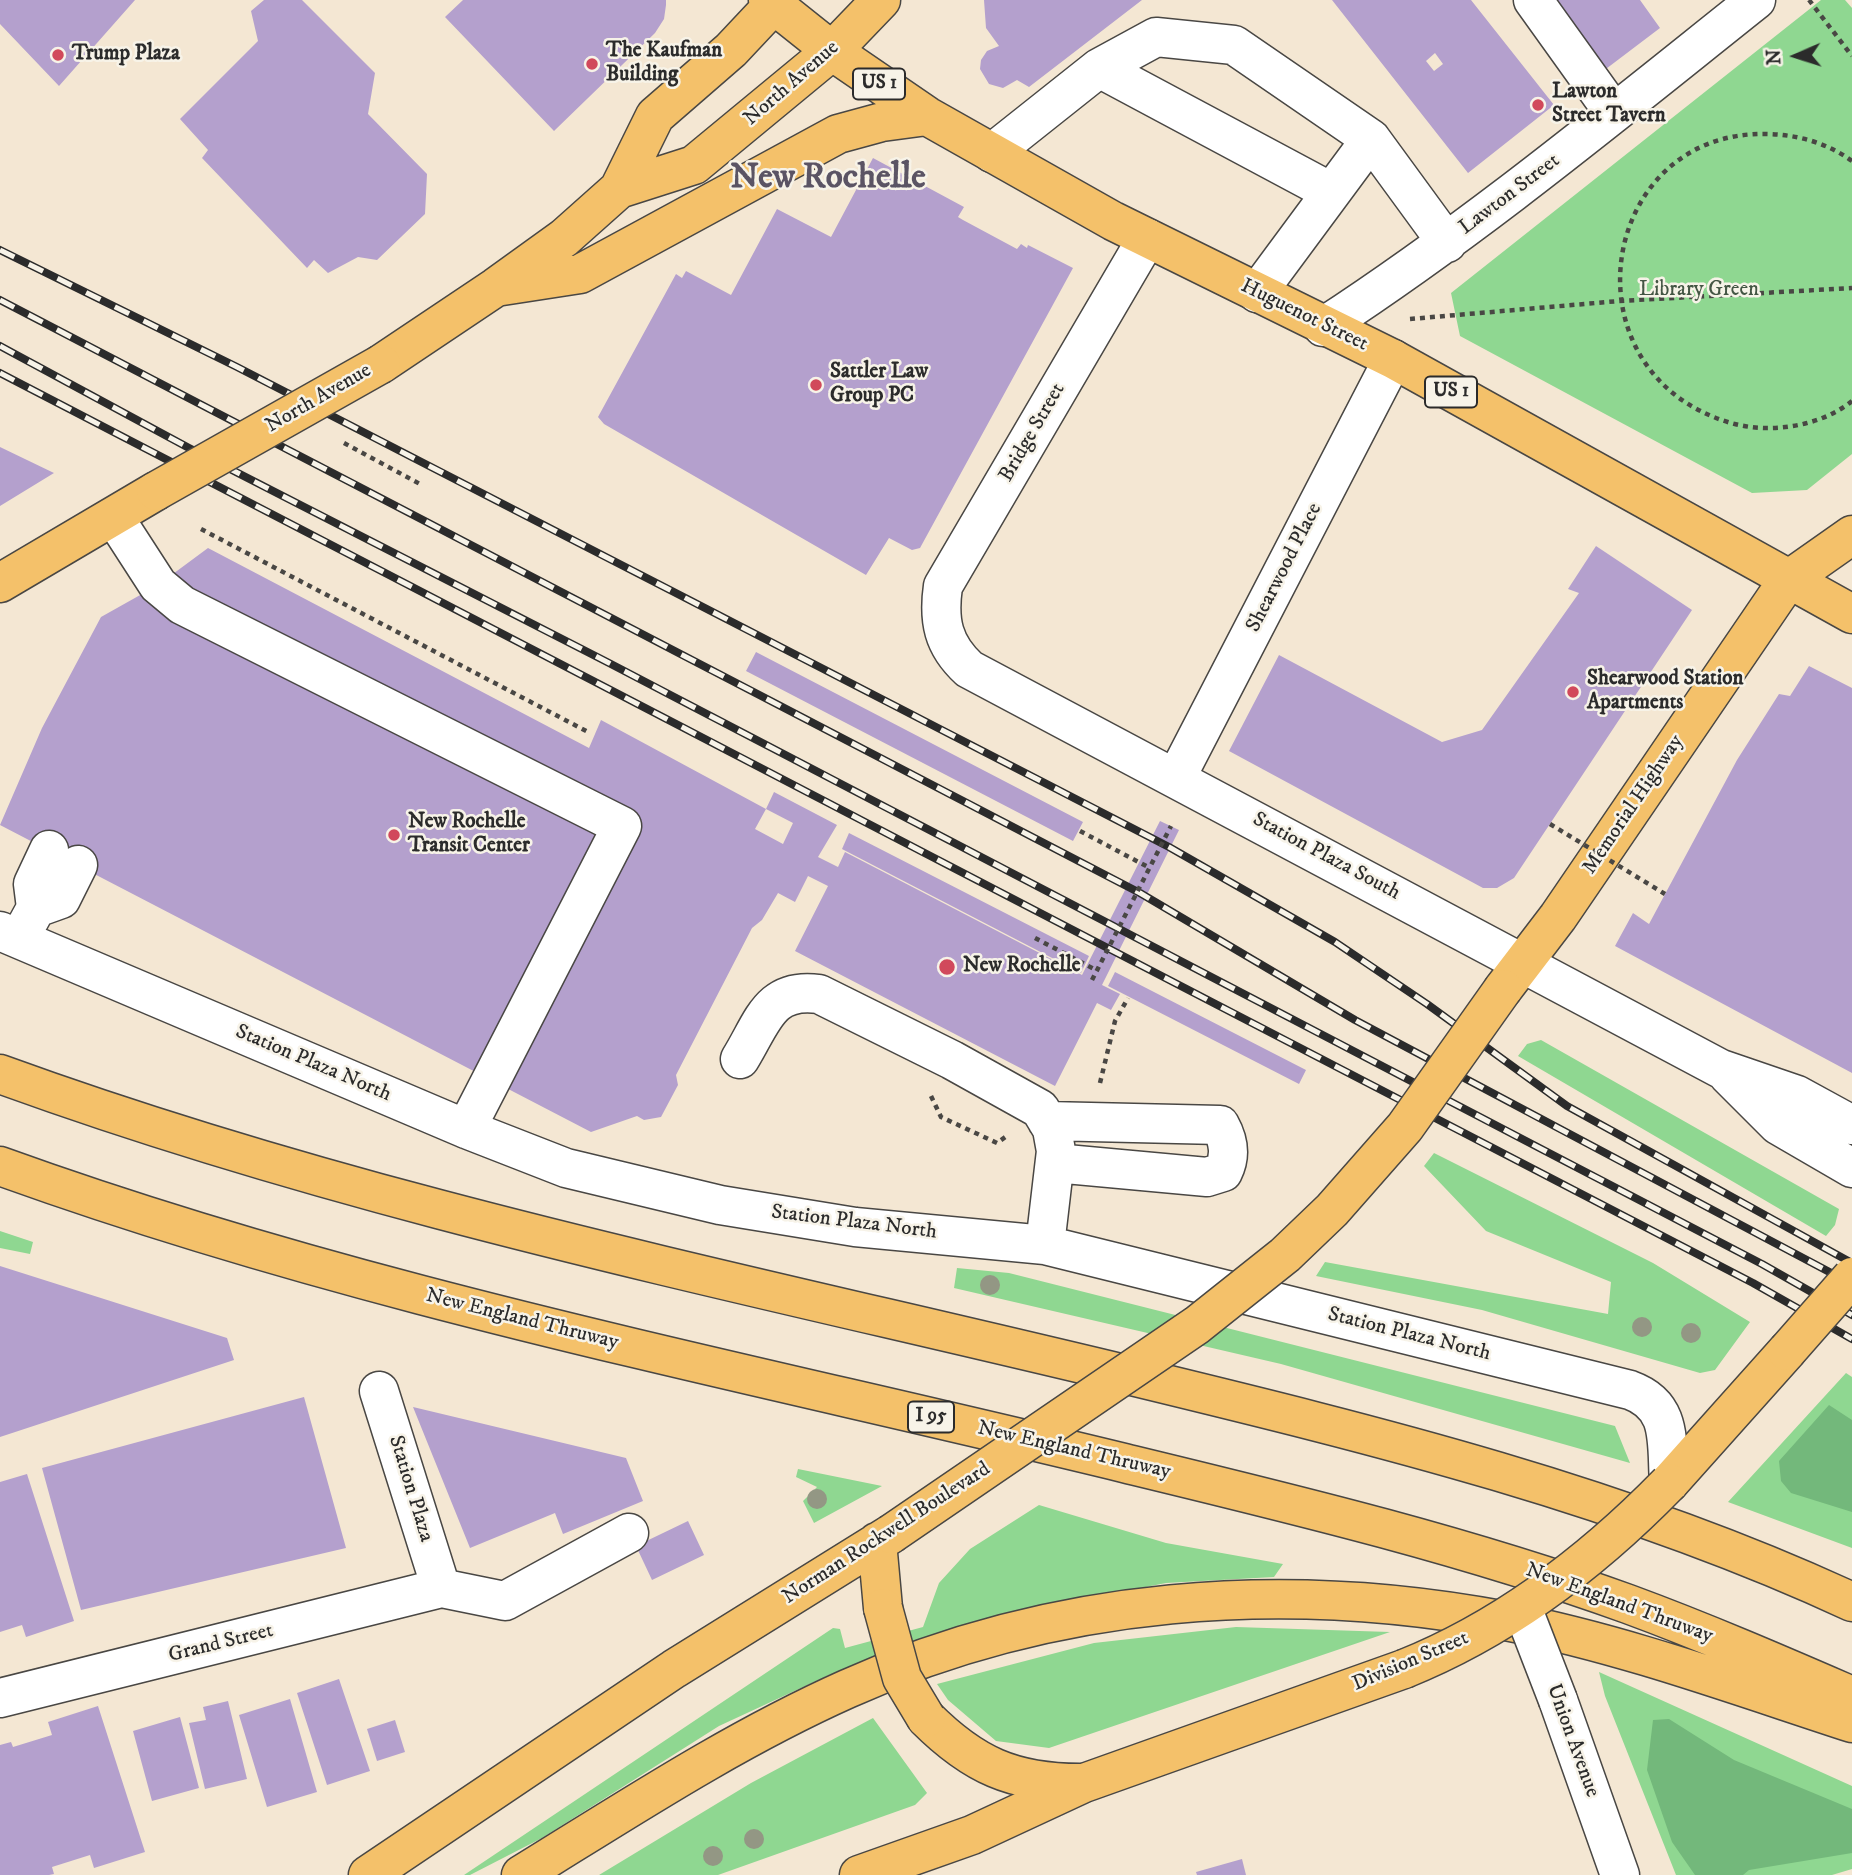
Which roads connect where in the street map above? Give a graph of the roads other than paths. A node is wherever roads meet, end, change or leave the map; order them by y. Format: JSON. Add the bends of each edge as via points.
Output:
{"nodes":[{"id":1,"x":881,"y":0,"type":"edge"},
{"id":2,"x":1533,"y":0,"type":"edge"},
{"id":3,"x":773,"y":1,"type":"edge"},
{"id":4,"x":1746,"y":3,"type":"edge"},
{"id":5,"x":832,"y":51,"type":"junction"},
{"id":6,"x":1099,"y":68,"type":"junction"},
{"id":7,"x":1614,"y":113,"type":"junction"},
{"id":8,"x":927,"y":116,"type":"junction"},
{"id":9,"x":1371,"y":139,"type":"junction"},
{"id":10,"x":992,"y":153,"type":"junction"},
{"id":11,"x":619,"y":189,"type":"junction"},
{"id":12,"x":1331,"y":192,"type":"junction"},
{"id":13,"x":1147,"y":238,"type":"junction"},
{"id":14,"x":1447,"y":243,"type":"junction"},
{"id":15,"x":496,"y":287,"type":"junction"},
{"id":16,"x":1257,"y":293,"type":"junction"},
{"id":17,"x":1323,"y":327,"type":"junction"},
{"id":18,"x":1393,"y":359,"type":"junction"},
{"id":19,"x":114,"y":517,"type":"junction"},
{"id":20,"x":1852,"y":535,"type":"edge"},
{"id":21,"x":1788,"y":580,"type":"junction"},
{"id":22,"x":0,"y":583,"type":"edge"},
{"id":23,"x":1852,"y":614,"type":"edge"},
{"id":24,"x":943,"y":634,"type":"joint"},
{"id":25,"x":1176,"y":778,"type":"junction"},
{"id":26,"x":64,"y":858,"type":"dead end"},
{"id":27,"x":18,"y":926,"type":"edge"},
{"id":28,"x":1513,"y":976,"type":"junction"},
{"id":29,"x":740,"y":1059,"type":"dead end"},
{"id":30,"x":1721,"y":1069,"type":"junction"},
{"id":31,"x":0,"y":1074,"type":"edge"},
{"id":32,"x":1047,"y":1121,"type":"junction"},
{"id":33,"x":1852,"y":1125,"type":"edge"},
{"id":34,"x":466,"y":1129,"type":"junction"},
{"id":35,"x":1055,"y":1163,"type":"junction"},
{"id":36,"x":0,"y":1166,"type":"edge"},
{"id":37,"x":1852,"y":1168,"type":"edge"},
{"id":38,"x":1045,"y":1245,"type":"junction"},
{"id":39,"x":1852,"y":1278,"type":"edge"},
{"id":40,"x":379,"y":1391,"type":"dead end"},
{"id":41,"x":1669,"y":1483,"type":"junction"},
{"id":42,"x":629,"y":1533,"type":"dead end"},
{"id":43,"x":884,"y":1538,"type":"junction"},
{"id":44,"x":440,"y":1588,"type":"junction"},
{"id":45,"x":1852,"y":1602,"type":"edge"},
{"id":46,"x":1522,"y":1607,"type":"junction"},
{"id":47,"x":1852,"y":1696,"type":"edge"},
{"id":48,"x":0,"y":1698,"type":"edge"},
{"id":49,"x":1852,"y":1723,"type":"edge"},
{"id":50,"x":1084,"y":1783,"type":"junction"},
{"id":51,"x":368,"y":1875,"type":"edge"},
{"id":52,"x":521,"y":1875,"type":"edge"},
{"id":53,"x":859,"y":1875,"type":"edge"},
{"id":54,"x":1619,"y":1875,"type":"edge"}],
"edges":[{"from":1,"to":5,"type":"main road","name":"North Avenue"},
{"from":2,"to":7,"type":"street"},
{"from":3,"to":5,"type":"main road","name":"Huguenot Street","number":"US 1"},
{"from":3,"to":11,"type":"main road","name":"North Avenue","via":[[731,50],[655,116]]},
{"from":4,"to":7,"type":"street","name":"Lawton Street"},
{"from":5,"to":8,"type":"main road","name":"Huguenot Street","number":"US 1"},
{"from":5,"to":11,"type":"main road","name":"North Avenue","via":[[694,165]]},
{"from":6,"to":9,"type":"street","via":[[1156,37],[1234,45]]},
{"from":6,"to":10,"type":"street"},
{"from":6,"to":12,"type":"street"},
{"from":7,"to":14,"type":"street","name":"Lawton Street"},
{"from":8,"to":10,"type":"main road","name":"Huguenot Street","number":"US 1"},
{"from":8,"to":15,"type":"main road","via":[[838,134],[580,274]]},
{"from":9,"to":12,"type":"street"},
{"from":9,"to":14,"type":"street"},
{"from":10,"to":13,"type":"main road","name":"Huguenot Street","number":"US 1"},
{"from":11,"to":15,"type":"main road","name":"North Avenue","via":[[564,238]]},
{"from":12,"to":16,"type":"street"},
{"from":13,"to":16,"type":"main road","name":"Huguenot Street","number":"US 1"},
{"from":13,"to":24,"type":"street","name":"Bridge Street","via":[[943,586]]},
{"from":14,"to":17,"type":"street","name":"Lawton Street"},
{"from":15,"to":19,"type":"main road","name":"North Avenue","bridge":true,"via":[[381,364]]},
{"from":16,"to":17,"type":"main road","name":"Huguenot Street","number":"US 1"},
{"from":17,"to":18,"type":"main road","name":"Huguenot Street","number":"US 1"},
{"from":18,"to":21,"type":"main road","name":"Huguenot Street","number":"US 1"},
{"from":18,"to":25,"type":"street","name":"Shearwood Place"},
{"from":19,"to":22,"type":"main road","name":"North Avenue"},
{"from":19,"to":34,"type":"street","via":[[158,585],[182,605],[622,826]]},
{"from":20,"to":21,"type":"main road","name":"Memorial Highway"},
{"from":21,"to":23,"type":"main road","name":"Huguenot Street","number":"US 1"},
{"from":21,"to":28,"type":"main road","name":"Memorial Highway"},
{"from":24,"to":25,"type":"street","name":"Station Plaza South","via":[[954,655],[969,669]]},
{"from":25,"to":28,"type":"street","name":"Station Plaza South"},
{"from":26,"to":27,"type":"street","via":[[33,884]]},
{"from":27,"to":34,"type":"street","name":"Station Plaza North"},
{"from":28,"to":30,"type":"street","name":"Station Plaza South"},
{"from":28,"to":43,"type":"main road","name":"Norman Rockwell Boulevard","bridge":true,"via":[[1397,1136],[1285,1255],[1197,1325]]},
{"from":29,"to":32,"type":"street","via":[[775,1003],[798,991],[819,994],[1040,1109]]},
{"from":30,"to":33,"type":"street","name":"Station Plaza South","via":[[1797,1095]]},
{"from":30,"to":37,"type":"street","name":"Station Plaza South","via":[[1778,1125]]},
{"from":31,"to":45,"type":"main road","via":[[130,1121],[401,1201],[1409,1447],[1689,1536]]},
{"from":32,"to":35,"type":"street"},
{"from":32,"to":35,"type":"street","via":[[1220,1125],[1228,1143],[1223,1172],[1207,1177]]},
{"from":34,"to":38,"type":"street","name":"Station Plaza North","via":[[566,1168],[720,1205],[855,1227]]},
{"from":35,"to":38,"type":"street"},
{"from":36,"to":47,"type":"main road","name":"New England Thruway","number":"I 95","via":[[188,1230],[343,1275],[1196,1480],[1480,1556],[1626,1604]]},
{"from":38,"to":41,"type":"street","name":"Station Plaza North","via":[[1649,1396],[1664,1417]]},
{"from":39,"to":41,"type":"main road","name":"Division Street","bridge":true},
{"from":40,"to":44,"type":"street","name":"Station Plaza"},
{"from":41,"to":46,"type":"main road","name":"Division Street","bridge":true,"via":[[1589,1559]]},
{"from":42,"to":44,"type":"street","via":[[505,1601]]},
{"from":43,"to":50,"type":"main road","bridge":true,"via":[[883,1608],[893,1655],[926,1718],[970,1756],[997,1770],[1025,1779]]},
{"from":43,"to":51,"type":"main road","name":"Norman Rockwell Boulevard","via":[[674,1669]]},
{"from":44,"to":48,"type":"street","name":"Grand Street"},
{"from":46,"to":50,"type":"main road","name":"Division Street","bridge":true,"via":[[1445,1651],[1404,1668]]},
{"from":46,"to":54,"type":"street","name":"Union Avenue","bridge":true},
{"from":49,"to":52,"type":"main road","via":[[1693,1671],[1564,1635],[1460,1613],[1364,1600],[1283,1597],[1148,1607],[1005,1634],[903,1665],[848,1688],[738,1743]]},
{"from":50,"to":53,"type":"main road","name":"Division Street","via":[[972,1835]]}]}
